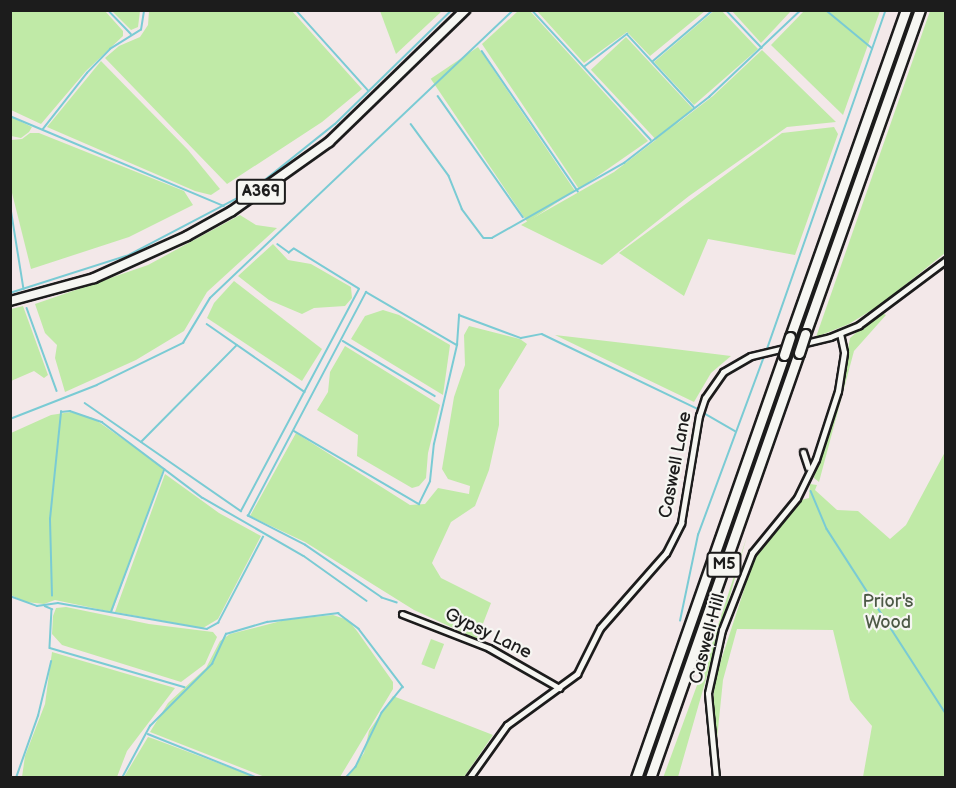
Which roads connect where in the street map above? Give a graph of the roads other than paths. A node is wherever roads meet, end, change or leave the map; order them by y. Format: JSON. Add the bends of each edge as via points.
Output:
{"nodes":[{"id":1,"x":465,"y":10,"type":"edge"},
{"id":2,"x":906,"y":10,"type":"edge"},
{"id":3,"x":920,"y":10,"type":"edge"},
{"id":4,"x":945,"y":260,"type":"edge"},
{"id":5,"x":10,"y":301,"type":"edge"},
{"id":6,"x":840,"y":333,"type":"junction"},
{"id":7,"x":816,"y":459,"type":"junction"},
{"id":8,"x":808,"y":467,"type":"dead end"},
{"id":9,"x":402,"y":614,"type":"dead end"},
{"id":10,"x":559,"y":688,"type":"junction"},
{"id":11,"x":469,"y":777,"type":"edge"},
{"id":12,"x":636,"y":777,"type":"edge"},
{"id":13,"x":650,"y":777,"type":"edge"},
{"id":14,"x":716,"y":777,"type":"edge"}],
"edges":[{"from":1,"to":5,"type":"main road","number":"A369","via":[[329,142],[232,212],[94,278]]},
{"from":2,"to":12,"type":"highway","number":"M5","bridge":true},
{"from":3,"to":13,"type":"highway","number":"M5","bridge":true},
{"from":4,"to":6,"type":"street","name":"Caswell Lane","via":[[859,325]]},
{"from":6,"to":7,"type":"street","name":"Caswell Hill","via":[[844,352],[838,391]]},
{"from":6,"to":10,"type":"street","name":"Caswell Lane","via":[[751,356],[723,372],[699,416],[677,536],[600,628],[577,674]]},
{"from":7,"to":8,"type":"street","via":[[804,454]]},
{"from":7,"to":14,"type":"street","name":"Caswell Hill","via":[[797,498],[752,553],[722,630],[708,693]]},
{"from":9,"to":10,"type":"street","name":"Gypsy Lane","via":[[489,648]]},
{"from":10,"to":11,"type":"street","name":"Caswell Lane","via":[[507,725]]}]}
